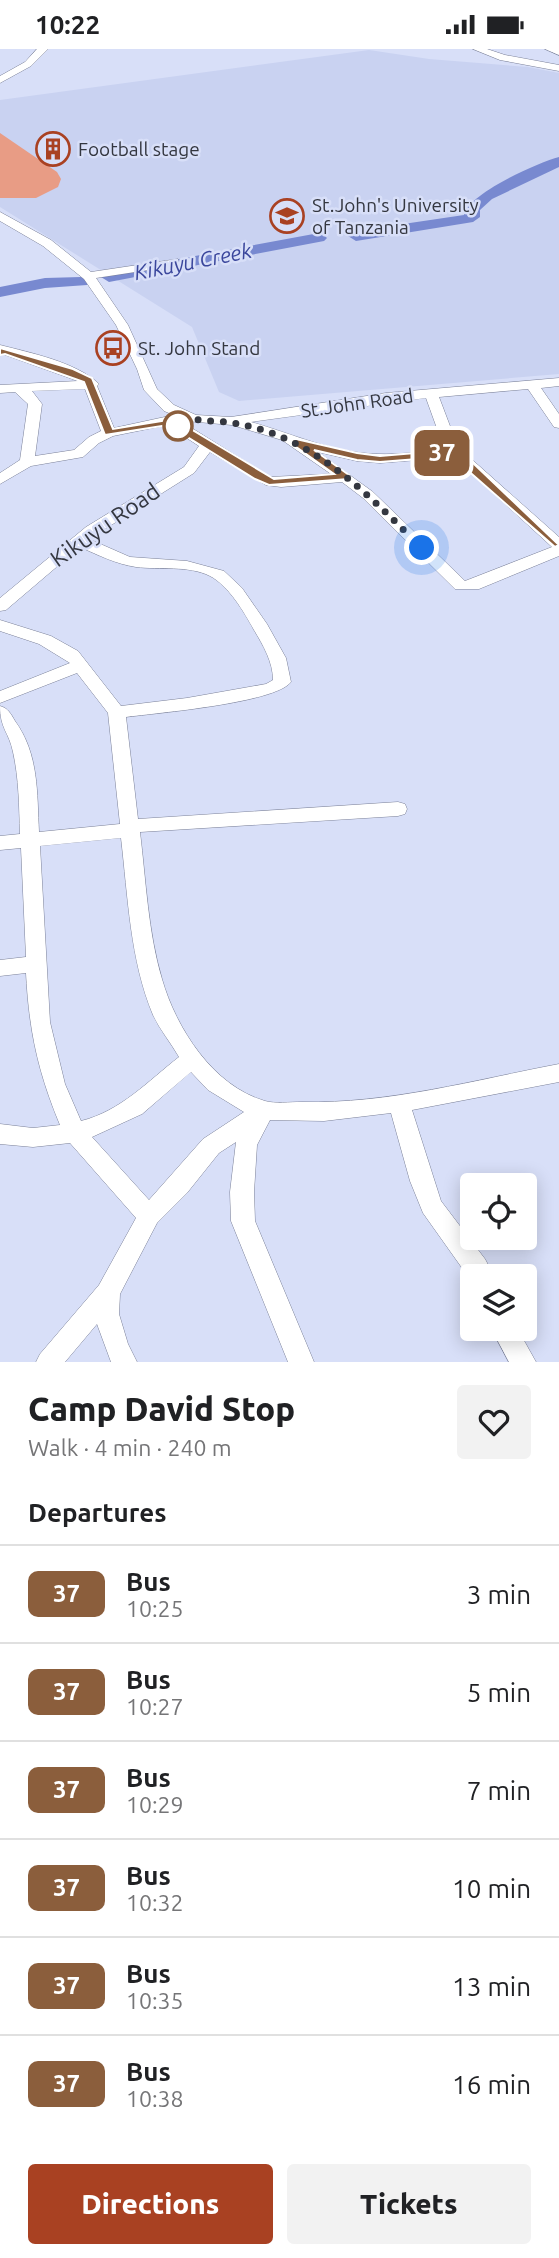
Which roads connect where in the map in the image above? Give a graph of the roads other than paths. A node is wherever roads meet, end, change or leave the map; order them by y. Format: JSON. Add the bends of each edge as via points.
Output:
{"nodes":[{"id":1,"x":43,"y":49,"type":"edge"},
{"id":2,"x":478,"y":49,"type":"edge"},
{"id":3,"x":550,"y":49,"type":"edge"},
{"id":4,"x":559,"y":52,"type":"edge"},
{"id":5,"x":559,"y":68,"type":"edge"},
{"id":6,"x":0,"y":79,"type":"edge"},
{"id":7,"x":4,"y":221,"type":"edge"},
{"id":8,"x":174,"y":262,"type":"dead end"},
{"id":9,"x":88,"y":276,"type":"junction"},
{"id":10,"x":1,"y":351,"type":"edge"},
{"id":11,"x":559,"y":382,"type":"edge"},
{"id":12,"x":92,"y":384,"type":"junction"},
{"id":13,"x":531,"y":384,"type":"junction"},
{"id":14,"x":18,"y":388,"type":"junction"},
{"id":15,"x":0,"y":389,"type":"edge"},
{"id":16,"x":430,"y":393,"type":"junction"},
{"id":17,"x":186,"y":417,"type":"junction"},
{"id":18,"x":170,"y":421,"type":"junction"},
{"id":19,"x":231,"y":421,"type":"junction"},
{"id":20,"x":559,"y":424,"type":"edge"},
{"id":21,"x":109,"y":433,"type":"junction"},
{"id":22,"x":296,"y":442,"type":"junction"},
{"id":23,"x":208,"y":444,"type":"junction"},
{"id":24,"x":458,"y":452,"type":"junction"},
{"id":25,"x":27,"y":462,"type":"junction"},
{"id":26,"x":345,"y":477,"type":"junction"},
{"id":27,"x":0,"y":480,"type":"edge"},
{"id":28,"x":78,"y":540,"type":"junction"},
{"id":29,"x":559,"y":545,"type":"edge"},
{"id":30,"x":559,"y":550,"type":"edge"},
{"id":31,"x":0,"y":606,"type":"edge"},
{"id":32,"x":0,"y":625,"type":"edge"},
{"id":33,"x":81,"y":665,"type":"junction"},
{"id":34,"x":0,"y":697,"type":"edge"},
{"id":35,"x":0,"y":712,"type":"edge"},
{"id":36,"x":117,"y":712,"type":"junction"},
{"id":37,"x":398,"y":809,"type":"dead end"},
{"id":38,"x":131,"y":828,"type":"junction"},
{"id":39,"x":31,"y":840,"type":"junction"},
{"id":40,"x":0,"y":843,"type":"edge"},
{"id":41,"x":36,"y":964,"type":"junction"},
{"id":42,"x":0,"y":968,"type":"edge"},
{"id":43,"x":192,"y":1059,"type":"junction"},
{"id":44,"x":559,"y":1073,"type":"edge"},
{"id":45,"x":398,"y":1103,"type":"junction"},
{"id":46,"x":264,"y":1111,"type":"junction"},
{"id":47,"x":75,"y":1133,"type":"junction"},
{"id":48,"x":0,"y":1134,"type":"edge"},
{"id":49,"x":149,"y":1216,"type":"junction"},
{"id":50,"x":476,"y":1264,"type":"edge"},
{"id":51,"x":108,"y":1293,"type":"junction"},
{"id":52,"x":511,"y":1341,"type":"edge"},
{"id":53,"x":49,"y":1362,"type":"edge"},
{"id":54,"x":124,"y":1362,"type":"edge"},
{"id":55,"x":301,"y":1362,"type":"edge"},
{"id":56,"x":523,"y":1362,"type":"edge"}],
"edges":[{"from":1,"to":6,"type":"street","via":[[28,64]]},
{"from":2,"to":5,"type":"street"},
{"from":3,"to":4,"type":"street"},
{"from":7,"to":9,"type":"street","via":[[47,243]]},
{"from":8,"to":9,"type":"street"},
{"from":9,"to":17,"type":"street","via":[[122,325],[151,390]]},
{"from":10,"to":12,"type":"street","via":[[82,376]]},
{"from":11,"to":13,"type":"street","name":"St.John Road"},
{"from":12,"to":14,"type":"street"},
{"from":12,"to":21,"type":"street"},
{"from":13,"to":16,"type":"street","name":"St.John Road"},
{"from":13,"to":20,"type":"street"},
{"from":14,"to":15,"type":"street"},
{"from":14,"to":25,"type":"street","via":[[35,404]]},
{"from":16,"to":19,"type":"street","name":"St.John Road"},
{"from":16,"to":24,"type":"street"},
{"from":17,"to":18,"type":"street"},
{"from":17,"to":19,"type":"street","name":"St.John Road"},
{"from":18,"to":21,"type":"street"},
{"from":18,"to":23,"type":"street"},
{"from":19,"to":22,"type":"street"},
{"from":21,"to":25,"type":"street","via":[[78,454]]},
{"from":22,"to":24,"type":"street","via":[[380,459]]},
{"from":22,"to":26,"type":"street"},
{"from":23,"to":26,"type":"street","via":[[273,482]]},
{"from":23,"to":28,"type":"street","name":"Kikuyu Road","via":[[189,470]]},
{"from":24,"to":29,"type":"street"},
{"from":25,"to":27,"type":"street"},
{"from":26,"to":30,"type":"street","via":[[461,586],[473,586]]},
{"from":28,"to":31,"type":"street","name":"Kikuyu Road"},
{"from":28,"to":36,"type":"street","via":[[129,561],[180,565],[219,575],[267,637],[283,672],[282,682],[271,689]]},
{"from":32,"to":33,"type":"street","via":[[62,647]]},
{"from":33,"to":34,"type":"street"},
{"from":33,"to":36,"type":"street"},
{"from":35,"to":39,"type":"street","via":[[19,739],[24,756]]},
{"from":36,"to":38,"type":"street"},
{"from":37,"to":38,"type":"street"},
{"from":38,"to":39,"type":"street"},
{"from":38,"to":43,"type":"street","via":[[151,978],[164,1015]]},
{"from":39,"to":40,"type":"street"},
{"from":39,"to":41,"type":"street"},
{"from":41,"to":42,"type":"street"},
{"from":41,"to":47,"type":"street","via":[[39,1022],[54,1084]]},
{"from":43,"to":46,"type":"street","via":[[234,1097]]},
{"from":43,"to":47,"type":"street","via":[[134,1107]]},
{"from":44,"to":45,"type":"street"},
{"from":45,"to":46,"type":"street","via":[[324,1112]]},
{"from":45,"to":50,"type":"street","via":[[430,1205]]},
{"from":46,"to":49,"type":"street","via":[[211,1146]]},
{"from":46,"to":55,"type":"street","via":[[246,1144],[243,1220]]},
{"from":47,"to":48,"type":"street"},
{"from":47,"to":49,"type":"street"},
{"from":49,"to":51,"type":"street"},
{"from":51,"to":53,"type":"street"},
{"from":51,"to":54,"type":"street","via":[[107,1314]]},
{"from":52,"to":56,"type":"street"}]}
